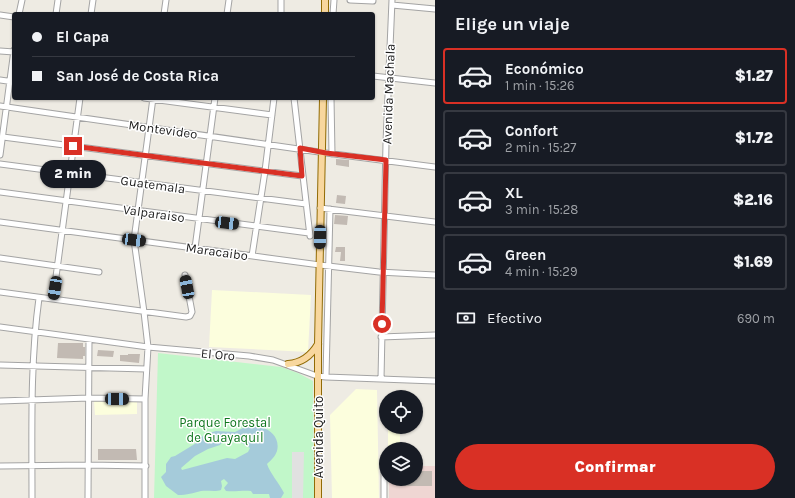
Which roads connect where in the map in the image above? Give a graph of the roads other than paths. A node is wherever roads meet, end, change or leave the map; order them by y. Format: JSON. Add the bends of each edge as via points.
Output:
{"nodes":[{"id":1,"x":22,"y":0,"type":"edge"},
{"id":2,"x":58,"y":0,"type":"edge"},
{"id":3,"x":92,"y":0,"type":"edge"},
{"id":4,"x":166,"y":0,"type":"edge"},
{"id":5,"x":229,"y":0,"type":"edge"},
{"id":6,"x":281,"y":0,"type":"edge"},
{"id":7,"x":325,"y":0,"type":"edge"},
{"id":8,"x":334,"y":0,"type":"edge"},
{"id":9,"x":350,"y":0,"type":"edge"},
{"id":10,"x":373,"y":1,"type":"dead end"},
{"id":11,"x":392,"y":2,"type":"edge"},
{"id":12,"x":435,"y":9,"type":"edge"},
{"id":13,"x":19,"y":12,"type":"edge"},
{"id":14,"x":56,"y":12,"type":"edge"},
{"id":15,"x":91,"y":12,"type":"edge"},
{"id":16,"x":164,"y":12,"type":"edge"},
{"id":17,"x":227,"y":12,"type":"edge"},
{"id":18,"x":281,"y":12,"type":"edge"},
{"id":19,"x":325,"y":12,"type":"edge"},
{"id":20,"x":333,"y":12,"type":"edge"},
{"id":21,"x":0,"y":15,"type":"edge"},
{"id":22,"x":12,"y":17,"type":"edge"},
{"id":23,"x":0,"y":51,"type":"edge"},
{"id":24,"x":12,"y":51,"type":"edge"},
{"id":25,"x":375,"y":76,"type":"edge"},
{"id":26,"x":389,"y":78,"type":"junction"},
{"id":27,"x":0,"y":80,"type":"edge"},
{"id":28,"x":12,"y":81,"type":"edge"},
{"id":29,"x":435,"y":83,"type":"edge"},
{"id":30,"x":80,"y":100,"type":"edge"},
{"id":31,"x":153,"y":100,"type":"edge"},
{"id":32,"x":161,"y":100,"type":"edge"},
{"id":33,"x":215,"y":100,"type":"edge"},
{"id":34,"x":274,"y":100,"type":"edge"},
{"id":35,"x":294,"y":100,"type":"edge"},
{"id":36,"x":322,"y":100,"type":"edge"},
{"id":37,"x":331,"y":100,"type":"edge"},
{"id":38,"x":0,"y":106,"type":"edge"},
{"id":39,"x":7,"y":107,"type":"junction"},
{"id":40,"x":214,"y":107,"type":"junction"},
{"id":41,"x":272,"y":115,"type":"junction"},
{"id":42,"x":77,"y":117,"type":"junction"},
{"id":43,"x":149,"y":127,"type":"junction"},
{"id":44,"x":211,"y":136,"type":"junction"},
{"id":45,"x":2,"y":137,"type":"junction"},
{"id":46,"x":268,"y":144,"type":"junction"},
{"id":47,"x":73,"y":146,"type":"junction"},
{"id":48,"x":300,"y":148,"type":"junction"},
{"id":49,"x":326,"y":153,"type":"junction"},
{"id":50,"x":0,"y":155,"type":"edge"},
{"id":51,"x":145,"y":155,"type":"junction"},
{"id":52,"x":386,"y":160,"type":"junction"},
{"id":53,"x":207,"y":163,"type":"junction"},
{"id":54,"x":0,"y":164,"type":"edge"},
{"id":55,"x":435,"y":167,"type":"edge"},
{"id":56,"x":265,"y":171,"type":"junction"},
{"id":57,"x":70,"y":173,"type":"junction"},
{"id":58,"x":302,"y":176,"type":"junction"},
{"id":59,"x":141,"y":183,"type":"junction"},
{"id":60,"x":203,"y":191,"type":"junction"},
{"id":61,"x":0,"y":192,"type":"edge"},
{"id":62,"x":261,"y":199,"type":"junction"},
{"id":63,"x":66,"y":201,"type":"junction"},
{"id":64,"x":306,"y":204,"type":"junction"},
{"id":65,"x":320,"y":208,"type":"junction"},
{"id":66,"x":330,"y":209,"type":"junction"},
{"id":67,"x":138,"y":210,"type":"junction"},
{"id":68,"x":384,"y":215,"type":"junction"},
{"id":69,"x":198,"y":219,"type":"junction"},
{"id":70,"x":0,"y":222,"type":"edge"},
{"id":71,"x":435,"y":222,"type":"edge"},
{"id":72,"x":256,"y":226,"type":"junction"},
{"id":73,"x":62,"y":231,"type":"junction"},
{"id":74,"x":134,"y":240,"type":"junction"},
{"id":75,"x":195,"y":248,"type":"junction"},
{"id":76,"x":252,"y":256,"type":"junction"},
{"id":77,"x":0,"y":258,"type":"edge"},
{"id":78,"x":320,"y":265,"type":"junction"},
{"id":79,"x":58,"y":266,"type":"junction"},
{"id":80,"x":330,"y":266,"type":"junction"},
{"id":81,"x":99,"y":272,"type":"dead end"},
{"id":82,"x":383,"y":272,"type":"junction"},
{"id":83,"x":185,"y":274,"type":"dead end"},
{"id":84,"x":435,"y":275,"type":"edge"},
{"id":85,"x":0,"y":292,"type":"edge"},
{"id":86,"x":39,"y":298,"type":"junction"},
{"id":87,"x":53,"y":300,"type":"junction"},
{"id":88,"x":144,"y":312,"type":"junction"},
{"id":89,"x":0,"y":327,"type":"edge"},
{"id":90,"x":35,"y":332,"type":"junction"},
{"id":91,"x":435,"y":335,"type":"edge"},
{"id":92,"x":381,"y":337,"type":"junction"},
{"id":93,"x":89,"y":339,"type":"junction"},
{"id":94,"x":318,"y":344,"type":"junction"},
{"id":95,"x":148,"y":347,"type":"junction"},
{"id":96,"x":288,"y":364,"type":"junction"},
{"id":97,"x":0,"y":365,"type":"edge"},
{"id":98,"x":32,"y":367,"type":"junction"},
{"id":99,"x":89,"y":368,"type":"junction"},
{"id":100,"x":146,"y":369,"type":"junction"},
{"id":101,"x":317,"y":376,"type":"junction"},
{"id":102,"x":326,"y":377,"type":"junction"},
{"id":103,"x":381,"y":379,"type":"junction"},
{"id":104,"x":435,"y":381,"type":"edge"},
{"id":105,"x":89,"y":398,"type":"junction"},
{"id":106,"x":145,"y":399,"type":"junction"},
{"id":107,"x":32,"y":400,"type":"junction"},
{"id":108,"x":0,"y":401,"type":"edge"},
{"id":109,"x":88,"y":465,"type":"junction"},
{"id":110,"x":0,"y":466,"type":"edge"},
{"id":111,"x":32,"y":466,"type":"junction"},
{"id":112,"x":146,"y":466,"type":"junction"},
{"id":113,"x":384,"y":486,"type":"edge"},
{"id":114,"x":32,"y":498,"type":"edge"},
{"id":115,"x":88,"y":498,"type":"edge"},
{"id":116,"x":145,"y":498,"type":"edge"},
{"id":117,"x":318,"y":498,"type":"edge"},
{"id":118,"x":384,"y":498,"type":"edge"}],
"edges":[{"from":1,"to":13,"type":"street"},
{"from":2,"to":14,"type":"street"},
{"from":3,"to":15,"type":"street"},
{"from":4,"to":16,"type":"street"},
{"from":5,"to":17,"type":"street"},
{"from":6,"to":18,"type":"street"},
{"from":7,"to":19,"type":"main road"},
{"from":8,"to":20,"type":"street"},
{"from":9,"to":10,"type":"street"},
{"from":11,"to":12,"type":"street"},
{"from":11,"to":26,"type":"street","name":"Avenida Machala"},
{"from":21,"to":22,"type":"street"},
{"from":23,"to":24,"type":"street"},
{"from":25,"to":26,"type":"street"},
{"from":26,"to":29,"type":"street"},
{"from":26,"to":52,"type":"street","name":"Avenida Machala"},
{"from":27,"to":28,"type":"street"},
{"from":28,"to":39,"type":"street"},
{"from":30,"to":42,"type":"street"},
{"from":31,"to":43,"type":"street"},
{"from":32,"to":40,"type":"street"},
{"from":33,"to":40,"type":"street"},
{"from":34,"to":41,"type":"street"},
{"from":35,"to":48,"type":"street"},
{"from":36,"to":49,"type":"main road","name":"Avenida Quito"},
{"from":37,"to":49,"type":"street"},
{"from":38,"to":39,"type":"street","name":"Montevideo"},
{"from":39,"to":42,"type":"street","name":"Montevideo"},
{"from":39,"to":45,"type":"street"},
{"from":40,"to":41,"type":"street"},
{"from":40,"to":44,"type":"street"},
{"from":41,"to":46,"type":"street"},
{"from":42,"to":43,"type":"street","name":"Montevideo"},
{"from":42,"to":47,"type":"street"},
{"from":43,"to":44,"type":"street","name":"Montevideo"},
{"from":43,"to":51,"type":"street"},
{"from":44,"to":46,"type":"street","name":"Montevideo"},
{"from":44,"to":53,"type":"street"},
{"from":45,"to":47,"type":"street"},
{"from":45,"to":50,"type":"street"},
{"from":46,"to":48,"type":"street","name":"Montevideo"},
{"from":46,"to":56,"type":"street"},
{"from":47,"to":51,"type":"street"},
{"from":47,"to":57,"type":"street"},
{"from":48,"to":49,"type":"street","name":"Montevideo"},
{"from":48,"to":58,"type":"street"},
{"from":49,"to":52,"type":"street","name":"Montevideo"},
{"from":49,"to":65,"type":"main road","name":"Avenida Quito"},
{"from":51,"to":53,"type":"street"},
{"from":51,"to":59,"type":"street"},
{"from":52,"to":55,"type":"street","name":"Montevideo"},
{"from":52,"to":68,"type":"street","name":"Avenida Machala"},
{"from":53,"to":56,"type":"street"},
{"from":53,"to":60,"type":"street"},
{"from":54,"to":57,"type":"street","name":"Guatemala"},
{"from":56,"to":58,"type":"street"},
{"from":56,"to":62,"type":"street"},
{"from":57,"to":59,"type":"street","name":"Guatemala"},
{"from":57,"to":63,"type":"street"},
{"from":58,"to":64,"type":"street"},
{"from":59,"to":60,"type":"street","name":"Guatemala"},
{"from":59,"to":67,"type":"street"},
{"from":60,"to":62,"type":"street","name":"Guatemala"},
{"from":60,"to":69,"type":"street"},
{"from":61,"to":63,"type":"street","name":"Valparaiso"},
{"from":62,"to":64,"type":"street","name":"Guatemala"},
{"from":62,"to":72,"type":"street"},
{"from":63,"to":67,"type":"street","name":"Valparaiso"},
{"from":63,"to":73,"type":"street"},
{"from":64,"to":72,"type":"street","name":"Valparaiso","via":[[309,234]]},
{"from":65,"to":66,"type":"street"},
{"from":65,"to":78,"type":"main road","name":"Avenida Quito"},
{"from":66,"to":68,"type":"street"},
{"from":66,"to":80,"type":"street"},
{"from":67,"to":69,"type":"street","name":"Valparaiso"},
{"from":67,"to":74,"type":"street"},
{"from":68,"to":71,"type":"street"},
{"from":68,"to":82,"type":"street","name":"Avenida Machala"},
{"from":69,"to":72,"type":"street","name":"Valparaiso"},
{"from":69,"to":75,"type":"street"},
{"from":70,"to":73,"type":"street","name":"Maracaibo"},
{"from":72,"to":76,"type":"street"},
{"from":73,"to":74,"type":"street","name":"Maracaibo"},
{"from":73,"to":79,"type":"street"},
{"from":74,"to":75,"type":"street","name":"Maracaibo"},
{"from":74,"to":88,"type":"street"},
{"from":75,"to":76,"type":"street","name":"Maracaibo"},
{"from":76,"to":78,"type":"street","name":"Maracaibo"},
{"from":77,"to":79,"type":"street"},
{"from":78,"to":80,"type":"street","name":"Maracaibo"},
{"from":78,"to":94,"type":"main road","name":"Avenida Quito"},
{"from":79,"to":81,"type":"street"},
{"from":79,"to":87,"type":"street"},
{"from":80,"to":82,"type":"street","name":"Maracaibo"},
{"from":80,"to":102,"type":"street"},
{"from":82,"to":84,"type":"street","name":"Maracaibo"},
{"from":82,"to":92,"type":"street","name":"Avenida Machala"},
{"from":83,"to":88,"type":"street","via":[[192,312],[190,316]]},
{"from":85,"to":86,"type":"street"},
{"from":86,"to":87,"type":"street"},
{"from":86,"to":90,"type":"street"},
{"from":87,"to":88,"type":"street"},
{"from":88,"to":95,"type":"street"},
{"from":89,"to":90,"type":"street","name":"El Oro"},
{"from":90,"to":93,"type":"street","name":"El Oro"},
{"from":90,"to":98,"type":"street"},
{"from":91,"to":92,"type":"street"},
{"from":92,"to":103,"type":"street","name":"Avenida Machala"},
{"from":93,"to":95,"type":"street","name":"El Oro"},
{"from":93,"to":99,"type":"street"},
{"from":94,"to":96,"type":"main road","via":[[305,358]]},
{"from":94,"to":101,"type":"main road","name":"Avenida Quito"},
{"from":95,"to":96,"type":"street","name":"El Oro","via":[[249,356]]},
{"from":95,"to":100,"type":"street"},
{"from":96,"to":101,"type":"street","name":"El Oro"},
{"from":97,"to":98,"type":"street"},
{"from":98,"to":99,"type":"street"},
{"from":98,"to":107,"type":"street"},
{"from":99,"to":100,"type":"street"},
{"from":99,"to":105,"type":"street"},
{"from":100,"to":106,"type":"street"},
{"from":101,"to":102,"type":"street","name":"El Oro"},
{"from":101,"to":117,"type":"main road","name":"Avenida Quito"},
{"from":102,"to":103,"type":"street","name":"El Oro"},
{"from":103,"to":104,"type":"street","name":"El Oro"},
{"from":105,"to":106,"type":"street"},
{"from":105,"to":107,"type":"street"},
{"from":105,"to":109,"type":"street"},
{"from":106,"to":112,"type":"street"},
{"from":107,"to":108,"type":"street"},
{"from":107,"to":111,"type":"street"},
{"from":109,"to":111,"type":"street"},
{"from":109,"to":112,"type":"street"},
{"from":109,"to":115,"type":"street"},
{"from":110,"to":111,"type":"street"},
{"from":111,"to":114,"type":"street"},
{"from":112,"to":116,"type":"street"},
{"from":113,"to":118,"type":"street"}]}
